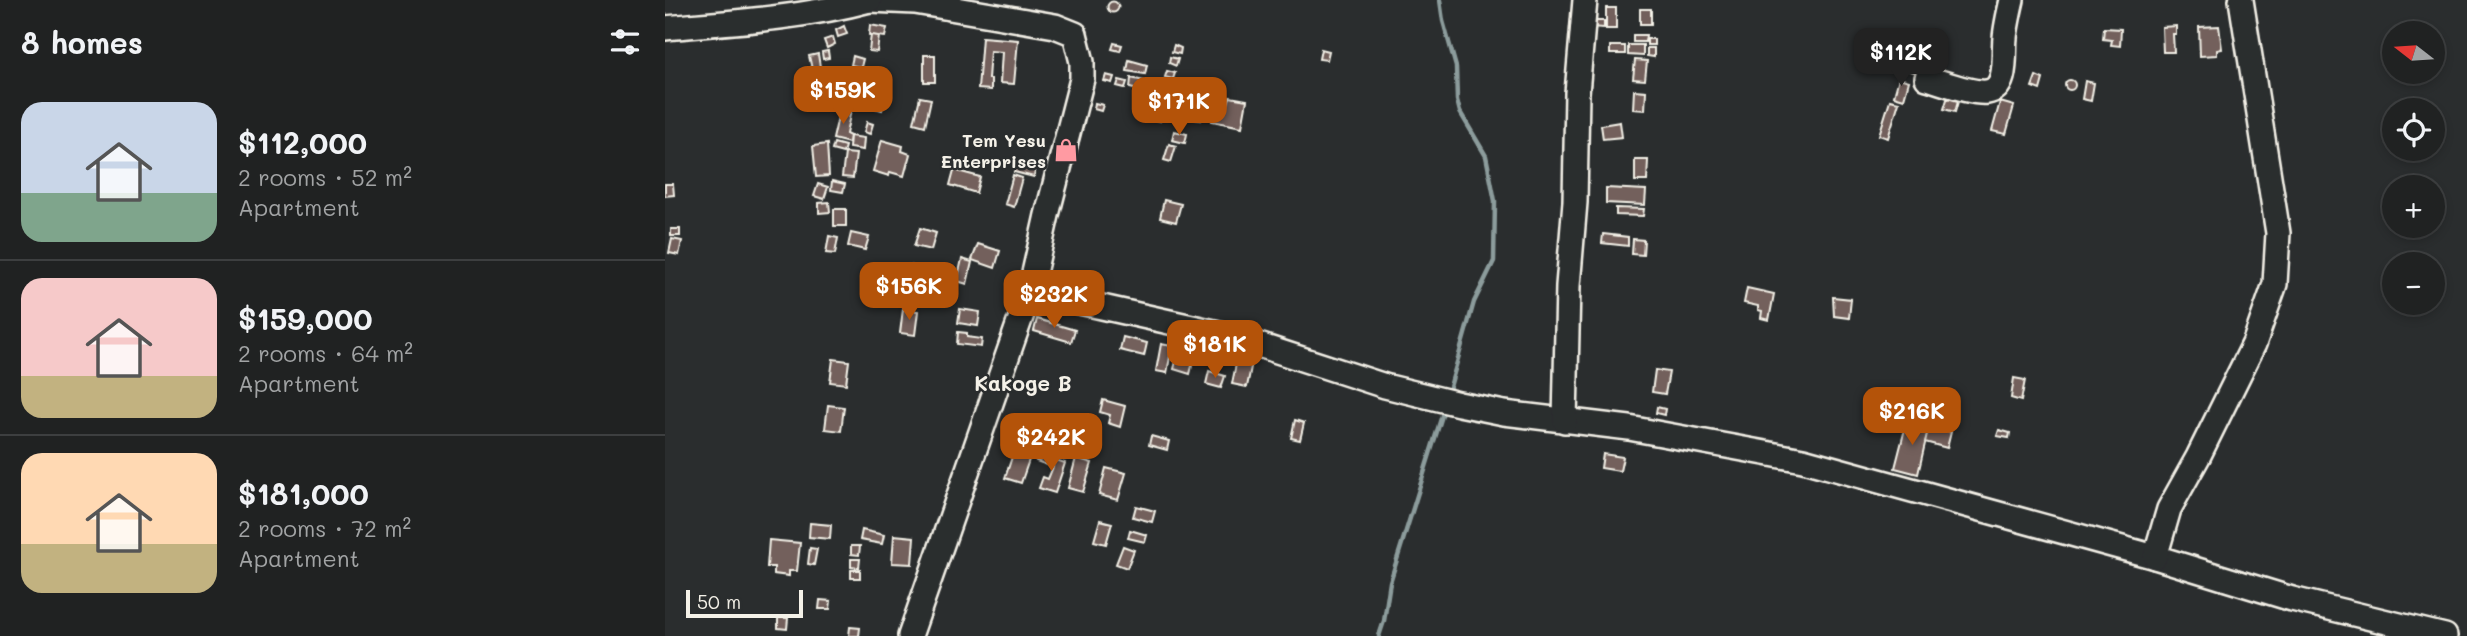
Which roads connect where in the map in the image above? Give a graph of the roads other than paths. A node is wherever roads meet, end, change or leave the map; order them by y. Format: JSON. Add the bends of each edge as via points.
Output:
{"nodes":[{"id":1,"x":870,"y":0,"type":"edge"},
{"id":2,"x":1585,"y":0,"type":"edge"},
{"id":3,"x":2012,"y":0,"type":"edge"},
{"id":4,"x":2241,"y":0,"type":"edge"},
{"id":5,"x":944,"y":3,"type":"edge"},
{"id":6,"x":665,"y":28,"type":"edge"},
{"id":7,"x":1927,"y":78,"type":"dead end"},
{"id":8,"x":1030,"y":291,"type":"junction"},
{"id":9,"x":1565,"y":421,"type":"junction"},
{"id":10,"x":2155,"y":557,"type":"junction"},
{"id":11,"x":909,"y":636,"type":"edge"},
{"id":12,"x":2445,"y":636,"type":"edge"}],
"edges":[{"from":1,"to":5,"type":"street"},
{"from":1,"to":6,"type":"street","via":[[789,17]]},
{"from":2,"to":9,"type":"street","via":[[1577,93]]},
{"from":3,"to":7,"type":"street","via":[[1998,86],[1988,92],[1976,91]]},
{"from":4,"to":10,"type":"street","via":[[2279,233],[2275,284],[2254,344],[2169,509]]},
{"from":5,"to":8,"type":"street","via":[[1055,26],[1075,34],[1079,46],[1082,79]]},
{"from":8,"to":9,"type":"street","via":[[1228,335],[1436,399]]},
{"from":8,"to":11,"type":"street"},
{"from":9,"to":10,"type":"street","via":[[1803,460]]},
{"from":10,"to":12,"type":"street","via":[[2292,599]]}]}
